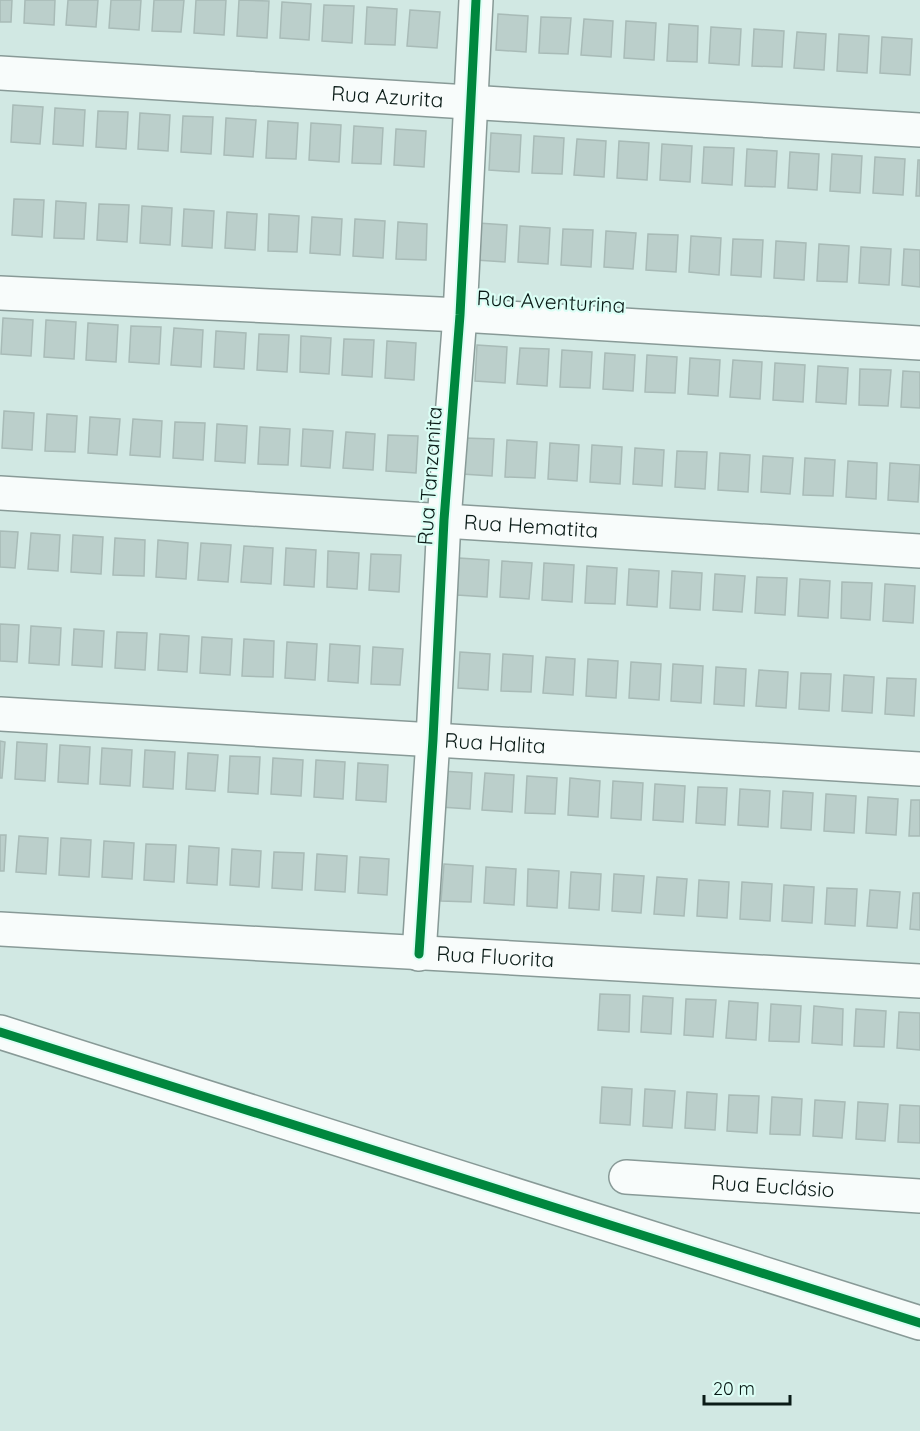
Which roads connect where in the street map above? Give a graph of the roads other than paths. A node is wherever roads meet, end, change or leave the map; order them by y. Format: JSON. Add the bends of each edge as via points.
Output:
{"nodes":[{"id":1,"x":476,"y":0,"type":"edge"},
{"id":2,"x":0,"y":73,"type":"edge"},
{"id":3,"x":471,"y":101,"type":"junction"},
{"id":4,"x":920,"y":130,"type":"edge"},
{"id":5,"x":0,"y":293,"type":"edge"},
{"id":6,"x":460,"y":315,"type":"junction"},
{"id":7,"x":920,"y":343,"type":"edge"},
{"id":8,"x":0,"y":493,"type":"edge"},
{"id":9,"x":444,"y":520,"type":"junction"},
{"id":10,"x":920,"y":551,"type":"edge"},
{"id":11,"x":0,"y":714,"type":"edge"},
{"id":12,"x":433,"y":739,"type":"junction"},
{"id":13,"x":920,"y":769,"type":"edge"},
{"id":14,"x":0,"y":930,"type":"edge"},
{"id":15,"x":419,"y":954,"type":"junction"},
{"id":16,"x":920,"y":981,"type":"edge"},
{"id":17,"x":0,"y":1032,"type":"edge"},
{"id":18,"x":626,"y":1177,"type":"dead end"},
{"id":19,"x":920,"y":1196,"type":"edge"},
{"id":20,"x":920,"y":1323,"type":"edge"}],
"edges":[{"from":1,"to":3,"type":"street","name":"Rua Tanzanita"},
{"from":2,"to":3,"type":"street","name":"Rua Azurita"},
{"from":3,"to":4,"type":"street","name":"Rua Azurita"},
{"from":3,"to":6,"type":"street","name":"Rua Tanzanita"},
{"from":5,"to":6,"type":"street","name":"Rua Aventurina"},
{"from":6,"to":7,"type":"street","name":"Rua Aventurina"},
{"from":6,"to":9,"type":"street","name":"Rua Tanzanita"},
{"from":8,"to":9,"type":"street","name":"Rua Hematita"},
{"from":9,"to":10,"type":"street","name":"Rua Hematita"},
{"from":9,"to":12,"type":"street","name":"Rua Tanzanita"},
{"from":11,"to":12,"type":"street","name":"Rua Halita"},
{"from":12,"to":13,"type":"street","name":"Rua Halita"},
{"from":12,"to":15,"type":"street","name":"Rua Tanzanita"},
{"from":14,"to":15,"type":"street","name":"Rua Fluorita"},
{"from":15,"to":16,"type":"street","name":"Rua Fluorita"},
{"from":17,"to":20,"type":"street"},
{"from":18,"to":19,"type":"street","name":"Rua Euclásio"}]}
